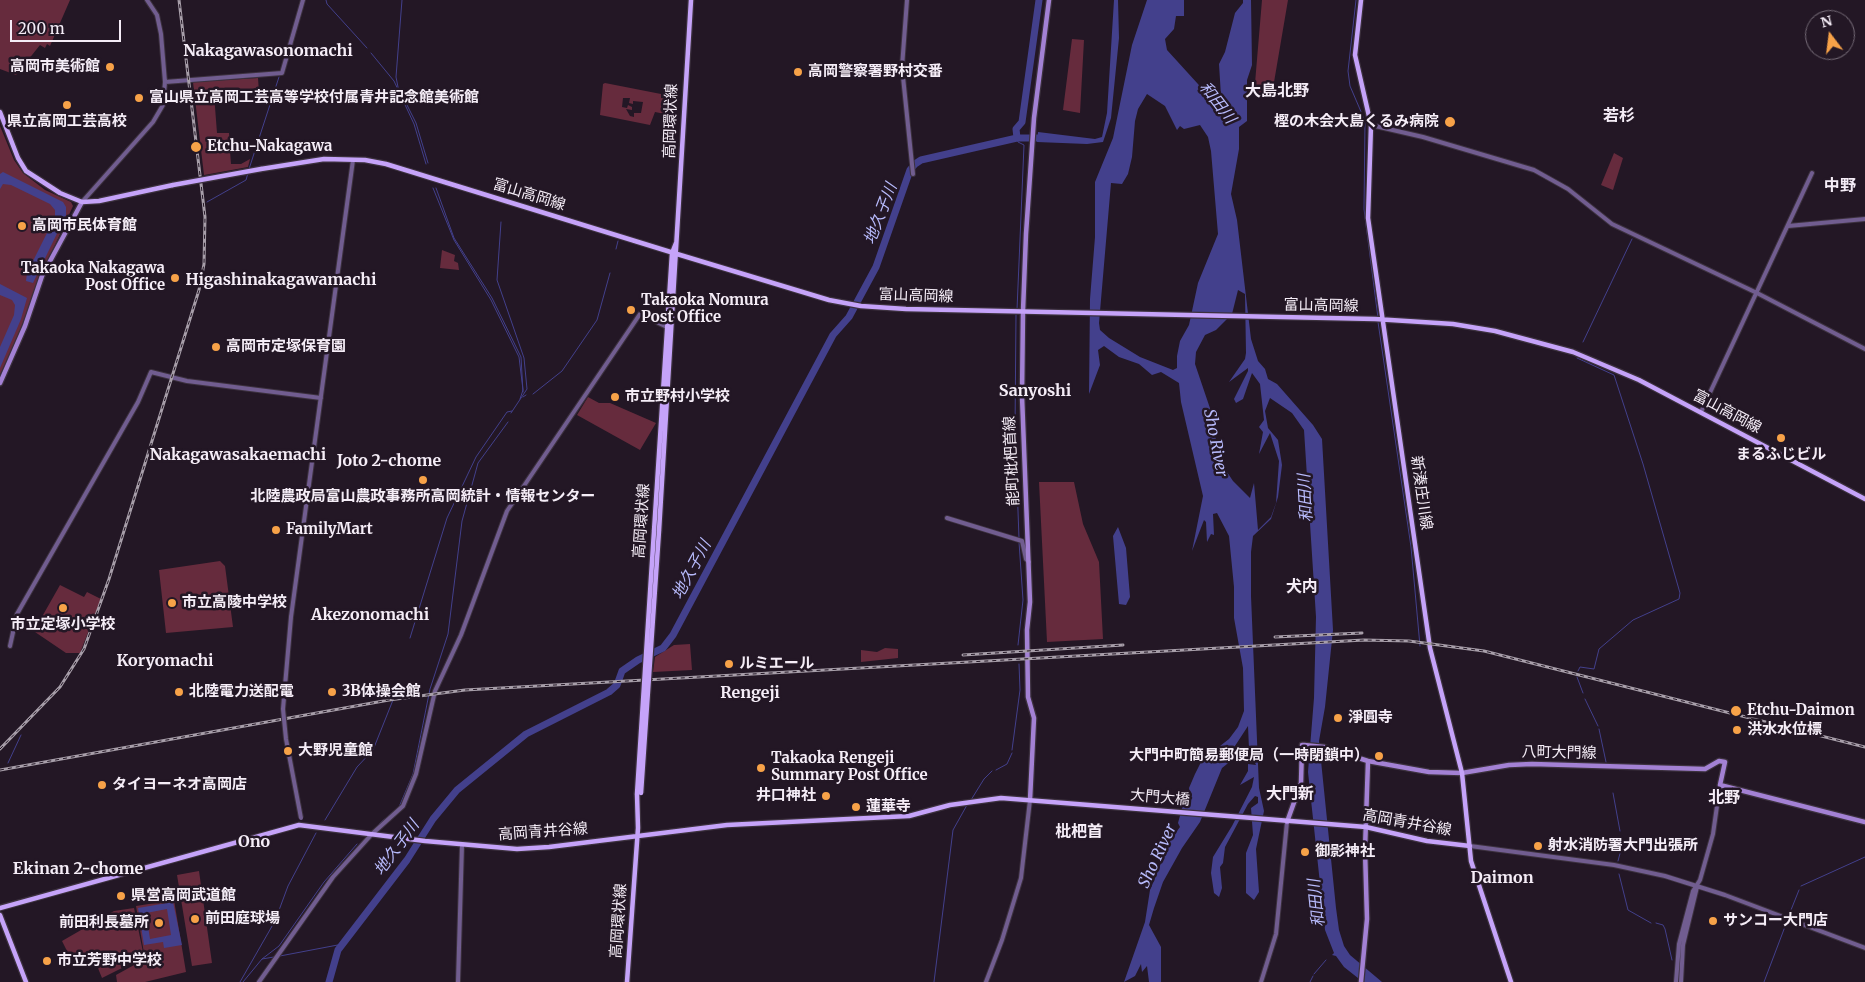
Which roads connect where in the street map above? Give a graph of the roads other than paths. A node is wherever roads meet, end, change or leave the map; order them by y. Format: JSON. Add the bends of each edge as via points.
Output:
{"nodes":[{"id":1,"x":147,"y":0,"type":"edge"},
{"id":2,"x":303,"y":0,"type":"edge"},
{"id":3,"x":691,"y":0,"type":"edge"},
{"id":4,"x":907,"y":0,"type":"edge"},
{"id":5,"x":1049,"y":0,"type":"edge"},
{"id":6,"x":1361,"y":0,"type":"edge"},
{"id":7,"x":165,"y":82,"type":"junction"},
{"id":8,"x":0,"y":112,"type":"edge"},
{"id":9,"x":1371,"y":125,"type":"junction"},
{"id":10,"x":354,"y":160,"type":"junction"},
{"id":11,"x":1812,"y":173,"type":"dead end"},
{"id":12,"x":913,"y":174,"type":"dead end"},
{"id":13,"x":82,"y":202,"type":"junction"},
{"id":14,"x":1865,"y":219,"type":"edge"},
{"id":15,"x":1788,"y":226,"type":"junction"},
{"id":16,"x":674,"y":254,"type":"junction"},
{"id":17,"x":1757,"y":293,"type":"junction"},
{"id":18,"x":1019,"y":311,"type":"junction"},
{"id":19,"x":1383,"y":321,"type":"junction"},
{"id":20,"x":670,"y":328,"type":"junction"},
{"id":21,"x":1865,"y":349,"type":"edge"},
{"id":22,"x":0,"y":383,"type":"edge"},
{"id":23,"x":320,"y":398,"type":"junction"},
{"id":24,"x":1701,"y":412,"type":"junction"},
{"id":25,"x":1865,"y":499,"type":"edge"},
{"id":26,"x":947,"y":518,"type":"dead end"},
{"id":27,"x":1029,"y":562,"type":"junction"},
{"id":28,"x":10,"y":646,"type":"dead end"},
{"id":29,"x":1368,"y":762,"type":"junction"},
{"id":30,"x":1462,"y":773,"type":"junction"},
{"id":31,"x":1720,"y":785,"type":"junction"},
{"id":32,"x":1030,"y":800,"type":"junction"},
{"id":33,"x":1036,"y":800,"type":"joint"},
{"id":34,"x":1280,"y":822,"type":"joint"},
{"id":35,"x":1287,"y":822,"type":"junction"},
{"id":36,"x":1865,"y":822,"type":"edge"},
{"id":37,"x":300,"y":825,"type":"junction"},
{"id":38,"x":1366,"y":828,"type":"junction"},
{"id":39,"x":372,"y":834,"type":"junction"},
{"id":40,"x":637,"y":836,"type":"junction"},
{"id":41,"x":462,"y":845,"type":"junction"},
{"id":42,"x":1470,"y":846,"type":"junction"},
{"id":43,"x":1697,"y":887,"type":"junction"},
{"id":44,"x":0,"y":908,"type":"edge"},
{"id":45,"x":0,"y":916,"type":"edge"},
{"id":46,"x":1865,"y":948,"type":"edge"},
{"id":47,"x":26,"y":982,"type":"edge"},
{"id":48,"x":259,"y":982,"type":"edge"},
{"id":49,"x":458,"y":982,"type":"edge"},
{"id":50,"x":627,"y":982,"type":"edge"},
{"id":51,"x":986,"y":982,"type":"edge"},
{"id":52,"x":1261,"y":982,"type":"edge"},
{"id":53,"x":1361,"y":982,"type":"edge"},
{"id":54,"x":1511,"y":982,"type":"edge"},
{"id":55,"x":1676,"y":982,"type":"edge"},
{"id":56,"x":1681,"y":982,"type":"edge"}],
"edges":[{"from":1,"to":7,"type":"street","via":[[157,14]]},
{"from":2,"to":7,"type":"street","via":[[282,73]]},
{"from":3,"to":16,"type":"main road","name":"高岡環状線"},
{"from":4,"to":12,"type":"street","via":[[902,67]]},
{"from":5,"to":18,"type":"main road","name":"能町枇杷首線","via":[[1034,124]]},
{"from":6,"to":9,"type":"main road","name":"新湊庄川線","via":[[1356,55]]},
{"from":7,"to":13,"type":"street","via":[[160,112]]},
{"from":8,"to":13,"type":"main road","name":"富山高岡線","via":[[26,171],[60,193]]},
{"from":9,"to":17,"type":"street","via":[[1534,170],[1568,189],[1612,224]]},
{"from":9,"to":19,"type":"main road","name":"新湊庄川線","via":[[1367,206]]},
{"from":10,"to":13,"type":"main road","name":"富山高岡線","bridge":true,"via":[[317,160]]},
{"from":10,"to":16,"type":"main road","name":"富山高岡線","via":[[386,164]]},
{"from":10,"to":23,"type":"street"},
{"from":11,"to":15,"type":"street"},
{"from":13,"to":22,"type":"main road","via":[[42,276]]},
{"from":14,"to":15,"type":"street"},
{"from":15,"to":17,"type":"street"},
{"from":16,"to":18,"type":"main road","name":"富山高岡線","via":[[861,306]]},
{"from":16,"to":20,"type":"main road","name":"高岡環状線"},
{"from":17,"to":21,"type":"street"},
{"from":17,"to":24,"type":"street"},
{"from":18,"to":19,"type":"main road","name":"富山高岡線"},
{"from":18,"to":27,"type":"main road","name":"能町枇杷首線"},
{"from":19,"to":24,"type":"main road","name":"富山高岡線","via":[[1466,326],[1545,343],[1617,370]]},
{"from":19,"to":30,"type":"main road","name":"新湊庄川線","via":[[1430,648]]},
{"from":20,"to":39,"type":"street","via":[[640,314],[507,511],[461,635],[435,691],[418,768],[403,806]]},
{"from":20,"to":40,"type":"main road","name":"高岡環状線","bridge":true},
{"from":23,"to":28,"type":"street","via":[[187,381],[151,372],[133,410],[17,614]]},
{"from":23,"to":37,"type":"street","bridge":true,"via":[[291,617],[283,709]]},
{"from":24,"to":25,"type":"main road","name":"富山高岡線"},
{"from":26,"to":27,"type":"street","via":[[1020,541]]},
{"from":27,"to":32,"type":"main road","name":"能町枇杷首線","via":[[1028,696],[1034,718]]},
{"from":29,"to":30,"type":"main road","name":"八町大門線","via":[[1429,772]]},
{"from":29,"to":35,"type":"main road","name":"八町大門線","via":[[1324,747],[1302,745],[1301,783]]},
{"from":29,"to":38,"type":"main road"},
{"from":30,"to":31,"type":"main road","name":"八町大門線","via":[[1532,764],[1705,769],[1725,762]]},
{"from":30,"to":42,"type":"main road","name":"新湊庄川線"},
{"from":31,"to":36,"type":"main road"},
{"from":31,"to":43,"type":"street","via":[[1713,834]]},
{"from":32,"to":33,"type":"main road","name":"高岡青井谷線"},
{"from":32,"to":40,"type":"main road","name":"高岡青井谷線","via":[[981,799],[909,816],[727,825]]},
{"from":32,"to":51,"type":"street","via":[[1019,886]]},
{"from":33,"to":34,"type":"main road","name":"大門大橋"},
{"from":34,"to":35,"type":"main road","name":"高岡青井谷線"},
{"from":35,"to":38,"type":"main road","name":"高岡青井谷線"},
{"from":35,"to":52,"type":"street","via":[[1276,934]]},
{"from":37,"to":39,"type":"main road","name":"高岡青井谷線"},
{"from":37,"to":44,"type":"main road","name":"高岡青井谷線"},
{"from":38,"to":42,"type":"main road","name":"高岡青井谷線"},
{"from":38,"to":53,"type":"main road","via":[[1368,893]]},
{"from":39,"to":41,"type":"main road","name":"高岡青井谷線"},
{"from":39,"to":48,"type":"street","via":[[333,877]]},
{"from":40,"to":41,"type":"main road","name":"高岡青井谷線","via":[[526,848]]},
{"from":40,"to":50,"type":"main road","name":"高岡環状線"},
{"from":41,"to":49,"type":"street"},
{"from":42,"to":43,"type":"street","via":[[1634,869]]},
{"from":42,"to":54,"type":"main road","name":"新湊庄川線","via":[[1479,888]]},
{"from":43,"to":46,"type":"street"},
{"from":43,"to":55,"type":"street","via":[[1693,891],[1679,944]]},
{"from":43,"to":56,"type":"street","via":[[1683,945]]},
{"from":45,"to":47,"type":"main road"}]}
